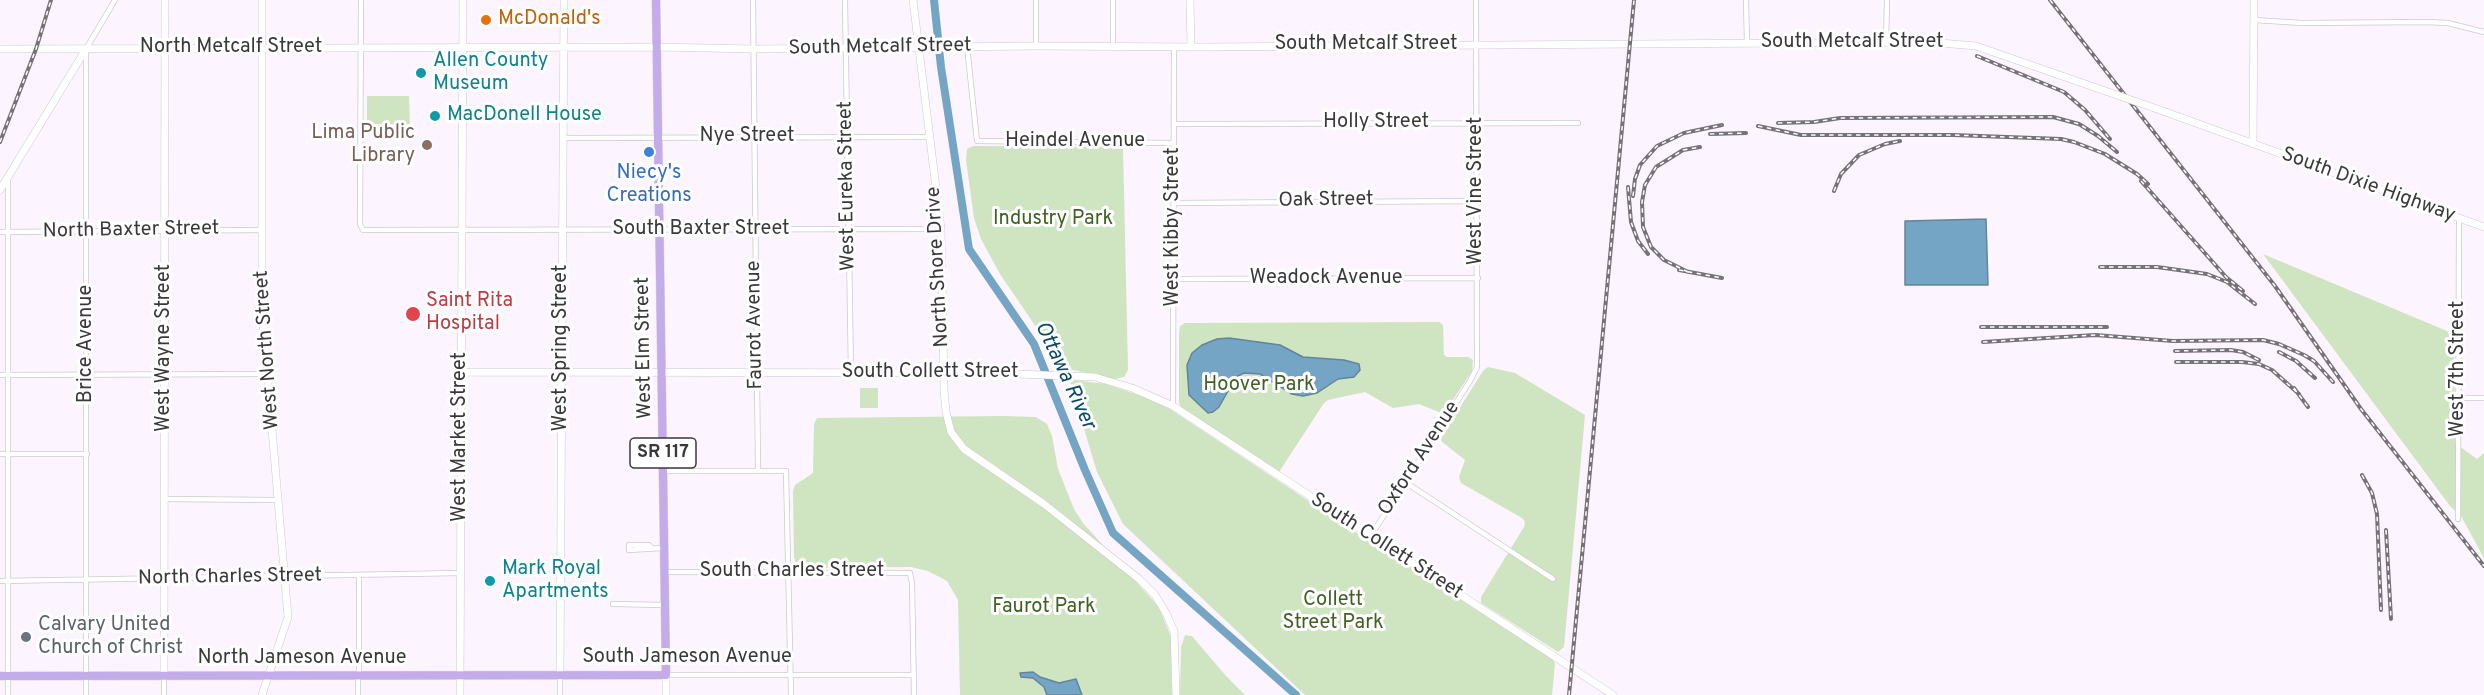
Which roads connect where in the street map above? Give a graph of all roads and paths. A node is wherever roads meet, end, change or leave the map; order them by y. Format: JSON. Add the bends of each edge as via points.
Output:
{"nodes":[{"id":1,"x":115,"y":0,"type":"edge"},
{"id":2,"x":165,"y":0,"type":"edge"},
{"id":3,"x":262,"y":0,"type":"edge"},
{"id":4,"x":361,"y":0,"type":"edge"},
{"id":5,"x":463,"y":0,"type":"edge"},
{"id":6,"x":564,"y":0,"type":"edge"},
{"id":7,"x":656,"y":0,"type":"edge"},
{"id":8,"x":753,"y":0,"type":"edge"},
{"id":9,"x":845,"y":0,"type":"edge"},
{"id":10,"x":913,"y":0,"type":"edge"},
{"id":11,"x":1036,"y":0,"type":"edge"},
{"id":12,"x":1113,"y":0,"type":"edge"},
{"id":13,"x":1190,"y":0,"type":"edge"},
{"id":14,"x":1476,"y":0,"type":"edge"},
{"id":15,"x":1746,"y":0,"type":"edge"},
{"id":16,"x":1887,"y":0,"type":"edge"},
{"id":17,"x":2254,"y":0,"type":"edge"},
{"id":18,"x":2254,"y":20,"type":"junction"},
{"id":19,"x":2484,"y":32,"type":"edge"},
{"id":20,"x":1747,"y":42,"type":"junction"},
{"id":21,"x":1886,"y":42,"type":"junction"},
{"id":22,"x":1477,"y":44,"type":"junction"},
{"id":23,"x":967,"y":46,"type":"junction"},
{"id":24,"x":1036,"y":46,"type":"junction"},
{"id":25,"x":1113,"y":46,"type":"junction"},
{"id":26,"x":262,"y":47,"type":"junction"},
{"id":27,"x":462,"y":47,"type":"junction"},
{"id":28,"x":564,"y":47,"type":"junction"},
{"id":29,"x":657,"y":47,"type":"junction"},
{"id":30,"x":918,"y":47,"type":"junction"},
{"id":31,"x":1174,"y":47,"type":"junction"},
{"id":32,"x":1191,"y":47,"type":"junction"},
{"id":33,"x":165,"y":48,"type":"junction"},
{"id":34,"x":361,"y":48,"type":"junction"},
{"id":35,"x":846,"y":48,"type":"junction"},
{"id":36,"x":0,"y":49,"type":"edge"},
{"id":37,"x":86,"y":49,"type":"junction"},
{"id":38,"x":754,"y":50,"type":"junction"},
{"id":39,"x":1477,"y":122,"type":"junction"},
{"id":40,"x":1578,"y":123,"type":"dead end"},
{"id":41,"x":1174,"y":124,"type":"junction"},
{"id":42,"x":754,"y":136,"type":"junction"},
{"id":43,"x":930,"y":136,"type":"junction"},
{"id":44,"x":659,"y":137,"type":"junction"},
{"id":45,"x":564,"y":138,"type":"junction"},
{"id":46,"x":847,"y":138,"type":"junction"},
{"id":47,"x":1174,"y":142,"type":"junction"},
{"id":48,"x":2253,"y":144,"type":"junction"},
{"id":49,"x":8,"y":178,"type":"junction"},
{"id":50,"x":0,"y":190,"type":"edge"},
{"id":51,"x":1477,"y":201,"type":"junction"},
{"id":52,"x":1175,"y":203,"type":"junction"},
{"id":53,"x":2459,"y":219,"type":"junction"},
{"id":54,"x":2484,"y":227,"type":"edge"},
{"id":55,"x":849,"y":228,"type":"junction"},
{"id":56,"x":941,"y":229,"type":"junction"},
{"id":57,"x":165,"y":230,"type":"junction"},
{"id":58,"x":262,"y":230,"type":"junction"},
{"id":59,"x":461,"y":230,"type":"junction"},
{"id":60,"x":563,"y":230,"type":"junction"},
{"id":61,"x":659,"y":230,"type":"junction"},
{"id":62,"x":755,"y":230,"type":"junction"},
{"id":63,"x":87,"y":231,"type":"junction"},
{"id":64,"x":0,"y":232,"type":"edge"},
{"id":65,"x":9,"y":232,"type":"junction"},
{"id":66,"x":1478,"y":278,"type":"junction"},
{"id":67,"x":1175,"y":279,"type":"junction"},
{"id":68,"x":663,"y":371,"type":"junction"},
{"id":69,"x":462,"y":372,"type":"junction"},
{"id":70,"x":562,"y":372,"type":"junction"},
{"id":71,"x":757,"y":372,"type":"junction"},
{"id":72,"x":851,"y":372,"type":"junction"},
{"id":73,"x":945,"y":373,"type":"junction"},
{"id":74,"x":267,"y":374,"type":"junction"},
{"id":75,"x":0,"y":375,"type":"edge"},
{"id":76,"x":9,"y":375,"type":"junction"},
{"id":77,"x":87,"y":375,"type":"junction"},
{"id":78,"x":165,"y":375,"type":"junction"},
{"id":79,"x":1470,"y":381,"type":"joint"},
{"id":80,"x":2460,"y":398,"type":"junction"},
{"id":81,"x":2484,"y":398,"type":"edge"},
{"id":82,"x":1173,"y":406,"type":"junction"},
{"id":83,"x":0,"y":454,"type":"edge"},
{"id":84,"x":8,"y":454,"type":"junction"},
{"id":85,"x":87,"y":454,"type":"junction"},
{"id":86,"x":758,"y":470,"type":"junction"},
{"id":87,"x":664,"y":471,"type":"junction"},
{"id":88,"x":1406,"y":482,"type":"junction"},
{"id":89,"x":164,"y":499,"type":"junction"},
{"id":90,"x":279,"y":500,"type":"junction"},
{"id":91,"x":2458,"y":519,"type":"dead end"},
{"id":92,"x":1370,"y":537,"type":"junction"},
{"id":93,"x":652,"y":548,"type":"dead end"},
{"id":94,"x":663,"y":548,"type":"junction"},
{"id":95,"x":664,"y":572,"type":"junction"},
{"id":96,"x":789,"y":572,"type":"junction"},
{"id":97,"x":461,"y":573,"type":"junction"},
{"id":98,"x":359,"y":575,"type":"junction"},
{"id":99,"x":286,"y":576,"type":"junction"},
{"id":100,"x":164,"y":579,"type":"junction"},
{"id":101,"x":1553,"y":579,"type":"dead end"},
{"id":102,"x":86,"y":580,"type":"junction"},
{"id":103,"x":0,"y":581,"type":"edge"},
{"id":104,"x":8,"y":581,"type":"junction"},
{"id":105,"x":613,"y":604,"type":"dead end"},
{"id":106,"x":664,"y":605,"type":"junction"},
{"id":107,"x":164,"y":674,"type":"junction"},
{"id":108,"x":269,"y":674,"type":"junction"},
{"id":109,"x":790,"y":674,"type":"junction"},
{"id":110,"x":86,"y":675,"type":"junction"},
{"id":111,"x":666,"y":675,"type":"junction"},
{"id":112,"x":914,"y":675,"type":"junction"},
{"id":113,"x":4,"y":676,"type":"edge"},
{"id":114,"x":358,"y":676,"type":"junction"},
{"id":115,"x":460,"y":676,"type":"junction"},
{"id":116,"x":560,"y":676,"type":"junction"},
{"id":117,"x":8,"y":695,"type":"edge"},
{"id":118,"x":86,"y":695,"type":"edge"},
{"id":119,"x":165,"y":695,"type":"edge"},
{"id":120,"x":262,"y":695,"type":"edge"},
{"id":121,"x":358,"y":695,"type":"edge"},
{"id":122,"x":460,"y":695,"type":"edge"},
{"id":123,"x":560,"y":695,"type":"edge"},
{"id":124,"x":666,"y":695,"type":"edge"},
{"id":125,"x":791,"y":695,"type":"edge"},
{"id":126,"x":914,"y":695,"type":"edge"},
{"id":127,"x":1176,"y":695,"type":"edge"},
{"id":128,"x":1613,"y":695,"type":"edge"}],
"edges":[{"from":1,"to":37,"type":"street"},
{"from":2,"to":33,"type":"street","name":"West Wayne Street"},
{"from":3,"to":26,"type":"street","name":"West North Street"},
{"from":4,"to":34,"type":"street"},
{"from":5,"to":27,"type":"street","name":"West Market Street"},
{"from":6,"to":28,"type":"street","name":"West Spring Street"},
{"from":7,"to":29,"type":"main road","name":"West Elm Street","number":"SR 117"},
{"from":8,"to":38,"type":"street","name":"Faurot Avenue"},
{"from":9,"to":35,"type":"street","name":"West Eureka Street"},
{"from":10,"to":30,"type":"street","name":"North Shore Drive"},
{"from":11,"to":24,"type":"street"},
{"from":12,"to":25,"type":"street"},
{"from":13,"to":32,"type":"street"},
{"from":14,"to":22,"type":"street","name":"West Vine Street"},
{"from":15,"to":20,"type":"street"},
{"from":16,"to":21,"type":"street"},
{"from":17,"to":18,"type":"street"},
{"from":18,"to":19,"type":"street","via":[[2427,21]]},
{"from":18,"to":48,"type":"street"},
{"from":20,"to":21,"type":"street","name":"South Metcalf Street"},
{"from":20,"to":22,"type":"street","name":"South Metcalf Street"},
{"from":21,"to":48,"type":"street","name":"South Metcalf Street","bridge":true,"via":[[1976,46]]},
{"from":22,"to":32,"type":"street","name":"South Metcalf Street"},
{"from":22,"to":39,"type":"street","name":"West Vine Street"},
{"from":23,"to":24,"type":"street","name":"South Metcalf Street"},
{"from":23,"to":30,"type":"street","name":"South Metcalf Street"},
{"from":23,"to":47,"type":"street","name":"Heindel Avenue","via":[[977,141]]},
{"from":24,"to":25,"type":"street","name":"South Metcalf Street"},
{"from":25,"to":31,"type":"street","name":"South Metcalf Street"},
{"from":26,"to":33,"type":"street","name":"North Metcalf Street"},
{"from":26,"to":34,"type":"street","name":"North Metcalf Street"},
{"from":26,"to":58,"type":"street","name":"West North Street"},
{"from":27,"to":28,"type":"street","name":"South Metcalf Street"},
{"from":27,"to":34,"type":"street","name":"North Metcalf Street"},
{"from":27,"to":59,"type":"street","name":"West Market Street"},
{"from":28,"to":29,"type":"street","name":"South Metcalf Street"},
{"from":28,"to":45,"type":"street","name":"West Spring Street"},
{"from":29,"to":38,"type":"street","name":"South Metcalf Street"},
{"from":29,"to":44,"type":"main road","name":"West Elm Street","number":"SR 117"},
{"from":30,"to":35,"type":"street","name":"South Metcalf Street"},
{"from":30,"to":43,"type":"street","name":"North Shore Drive"},
{"from":31,"to":32,"type":"street","name":"South Metcalf Street"},
{"from":31,"to":41,"type":"street","name":"West Kibby Street"},
{"from":33,"to":37,"type":"street","name":"North Metcalf Street"},
{"from":33,"to":57,"type":"street","name":"West Wayne Street"},
{"from":34,"to":59,"type":"street","via":[[363,230]]},
{"from":35,"to":38,"type":"street","name":"South Metcalf Street"},
{"from":35,"to":46,"type":"street","name":"West Eureka Street"},
{"from":36,"to":37,"type":"street","name":"North Metcalf Street"},
{"from":37,"to":49,"type":"street"},
{"from":37,"to":63,"type":"street","name":"Brice Avenue"},
{"from":38,"to":42,"type":"street","name":"Faurot Avenue"},
{"from":39,"to":40,"type":"street","name":"Holly Street"},
{"from":39,"to":41,"type":"street","name":"Holly Street"},
{"from":39,"to":51,"type":"street","name":"West Vine Street"},
{"from":41,"to":47,"type":"street","name":"West Kibby Street"},
{"from":42,"to":44,"type":"street","name":"Nye Street"},
{"from":42,"to":46,"type":"street","name":"Nye Street"},
{"from":42,"to":62,"type":"street","name":"Faurot Avenue"},
{"from":43,"to":46,"type":"street","name":"Nye Street"},
{"from":43,"to":56,"type":"street","name":"North Shore Drive"},
{"from":44,"to":45,"type":"street","name":"Nye Street"},
{"from":44,"to":61,"type":"main road","name":"West Elm Street","number":"SR 117"},
{"from":45,"to":60,"type":"street","name":"West Spring Street"},
{"from":46,"to":55,"type":"street","name":"West Eureka Street"},
{"from":47,"to":52,"type":"street","name":"West Kibby Street"},
{"from":48,"to":53,"type":"street","name":"South Dixie Highway"},
{"from":49,"to":50,"type":"street"},
{"from":49,"to":65,"type":"street"},
{"from":51,"to":52,"type":"street","name":"Oak Street"},
{"from":51,"to":66,"type":"street","name":"West Vine Street"},
{"from":52,"to":67,"type":"street","name":"West Kibby Street"},
{"from":53,"to":54,"type":"street","name":"South Dixie Highway"},
{"from":53,"to":80,"type":"street","name":"West 7th Street"},
{"from":55,"to":56,"type":"street","name":"South Baxter Street"},
{"from":55,"to":62,"type":"street","name":"South Baxter Street"},
{"from":55,"to":72,"type":"street","name":"West Eureka Street"},
{"from":56,"to":73,"type":"street","name":"North Shore Drive"},
{"from":57,"to":58,"type":"street","name":"North Baxter Street"},
{"from":57,"to":63,"type":"street","name":"North Baxter Street"},
{"from":57,"to":78,"type":"street","name":"West Wayne Street"},
{"from":58,"to":74,"type":"street","name":"West North Street"},
{"from":59,"to":60,"type":"street","name":"South Baxter Street"},
{"from":59,"to":69,"type":"street","name":"West Market Street"},
{"from":60,"to":61,"type":"street","name":"South Baxter Street"},
{"from":60,"to":70,"type":"street","name":"West Spring Street"},
{"from":61,"to":62,"type":"street","name":"South Baxter Street"},
{"from":61,"to":68,"type":"main road","name":"West Elm Street","number":"SR 117"},
{"from":62,"to":71,"type":"street","name":"Faurot Avenue"},
{"from":63,"to":65,"type":"street","name":"North Baxter Street"},
{"from":63,"to":77,"type":"street","name":"Brice Avenue"},
{"from":64,"to":65,"type":"street","name":"North Baxter Street"},
{"from":65,"to":76,"type":"street"},
{"from":66,"to":67,"type":"street","name":"Weadock Avenue"},
{"from":66,"to":79,"type":"street","name":"West Vine Street","via":[[1477,368]]},
{"from":67,"to":82,"type":"street","name":"West Kibby Street"},
{"from":68,"to":70,"type":"street","name":"South Collett Street"},
{"from":68,"to":71,"type":"street","name":"South Collett Street"},
{"from":68,"to":87,"type":"main road","name":"West Elm Street","number":"SR 117"},
{"from":69,"to":70,"type":"street","name":"South Collett Street"},
{"from":69,"to":97,"type":"street","name":"West Market Street"},
{"from":70,"to":116,"type":"street","name":"West Spring Street"},
{"from":71,"to":72,"type":"street","name":"South Collett Street"},
{"from":71,"to":86,"type":"street","name":"Faurot Avenue"},
{"from":72,"to":73,"type":"street","name":"South Collett Street"},
{"from":73,"to":82,"type":"street","name":"South Collett Street","via":[[1095,377]]},
{"from":73,"to":127,"type":"street","name":"North Shore Drive","via":[[947,419],[959,445],[1044,504],[1155,595],[1173,631]]},
{"from":74,"to":78,"type":"street"},
{"from":74,"to":90,"type":"street","name":"West North Street"},
{"from":75,"to":76,"type":"street"},
{"from":76,"to":77,"type":"street"},
{"from":76,"to":84,"type":"street"},
{"from":77,"to":78,"type":"street"},
{"from":77,"to":85,"type":"street","name":"Brice Avenue"},
{"from":78,"to":89,"type":"street","name":"West Wayne Street"},
{"from":79,"to":88,"type":"street","name":"Oxford Avenue"},
{"from":80,"to":81,"type":"street"},
{"from":80,"to":91,"type":"street","name":"West 7th Street"},
{"from":82,"to":92,"type":"street","name":"South Collett Street"},
{"from":83,"to":84,"type":"street"},
{"from":84,"to":85,"type":"street"},
{"from":84,"to":104,"type":"street"},
{"from":85,"to":102,"type":"street","name":"Brice Avenue"},
{"from":86,"to":87,"type":"street"},
{"from":86,"to":96,"type":"street","via":[[786,471]]},
{"from":87,"to":94,"type":"main road","name":"West Elm Street","number":"SR 117"},
{"from":88,"to":92,"type":"street","name":"Oxford Avenue"},
{"from":88,"to":101,"type":"street"},
{"from":89,"to":90,"type":"street"},
{"from":89,"to":100,"type":"street","name":"West Wayne Street"},
{"from":90,"to":99,"type":"street","name":"West North Street"},
{"from":92,"to":128,"type":"street","name":"South Collett Street"},
{"from":93,"to":94,"type":"street"},
{"from":94,"to":95,"type":"main road","name":"West Elm Street","number":"SR 117"},
{"from":95,"to":96,"type":"street","name":"South Charles Street"},
{"from":95,"to":106,"type":"main road","name":"West Elm Street","number":"SR 117"},
{"from":96,"to":109,"type":"street"},
{"from":96,"to":112,"type":"street","name":"South Charles Street","via":[[912,576]]},
{"from":97,"to":98,"type":"street","name":"North Charles Street"},
{"from":97,"to":115,"type":"street","name":"West Market Street"},
{"from":98,"to":99,"type":"street","name":"North Charles Street"},
{"from":98,"to":114,"type":"street"},
{"from":99,"to":100,"type":"street","name":"North Charles Street"},
{"from":99,"to":108,"type":"street","name":"West North Street","via":[[288,617]]},
{"from":100,"to":102,"type":"street","name":"North Charles Street"},
{"from":100,"to":107,"type":"street","name":"West Wayne Street"},
{"from":102,"to":104,"type":"street","name":"North Charles Street"},
{"from":102,"to":110,"type":"street","name":"Brice Avenue"},
{"from":103,"to":104,"type":"street","name":"North Charles Street"},
{"from":104,"to":113,"type":"street"},
{"from":105,"to":106,"type":"street"},
{"from":106,"to":111,"type":"main road","name":"West Elm Street","number":"SR 117"},
{"from":107,"to":108,"type":"main road","name":"North Jameson Avenue"},
{"from":107,"to":110,"type":"main road","name":"North Jameson Avenue"},
{"from":107,"to":119,"type":"street","name":"West Wayne Street"},
{"from":108,"to":114,"type":"main road","name":"North Jameson Avenue"},
{"from":108,"to":120,"type":"street","name":"West North Street"},
{"from":109,"to":111,"type":"street","name":"South Jameson Avenue"},
{"from":109,"to":112,"type":"street","name":"South Jameson Avenue"},
{"from":109,"to":125,"type":"street"},
{"from":110,"to":113,"type":"main road","name":"North Jameson Avenue"},
{"from":110,"to":118,"type":"street","name":"Brice Avenue"},
{"from":111,"to":116,"type":"main road","name":"South Jameson Avenue"},
{"from":111,"to":124,"type":"street","name":"West Elm Street","number":"SR 117"},
{"from":112,"to":126,"type":"street"},
{"from":113,"to":117,"type":"street"},
{"from":114,"to":115,"type":"main road","name":"North Jameson Avenue"},
{"from":114,"to":121,"type":"street"},
{"from":115,"to":116,"type":"main road","name":"South Jameson Avenue"},
{"from":115,"to":122,"type":"street","name":"West Market Street"},
{"from":116,"to":123,"type":"street","name":"West Spring Street"}]}
